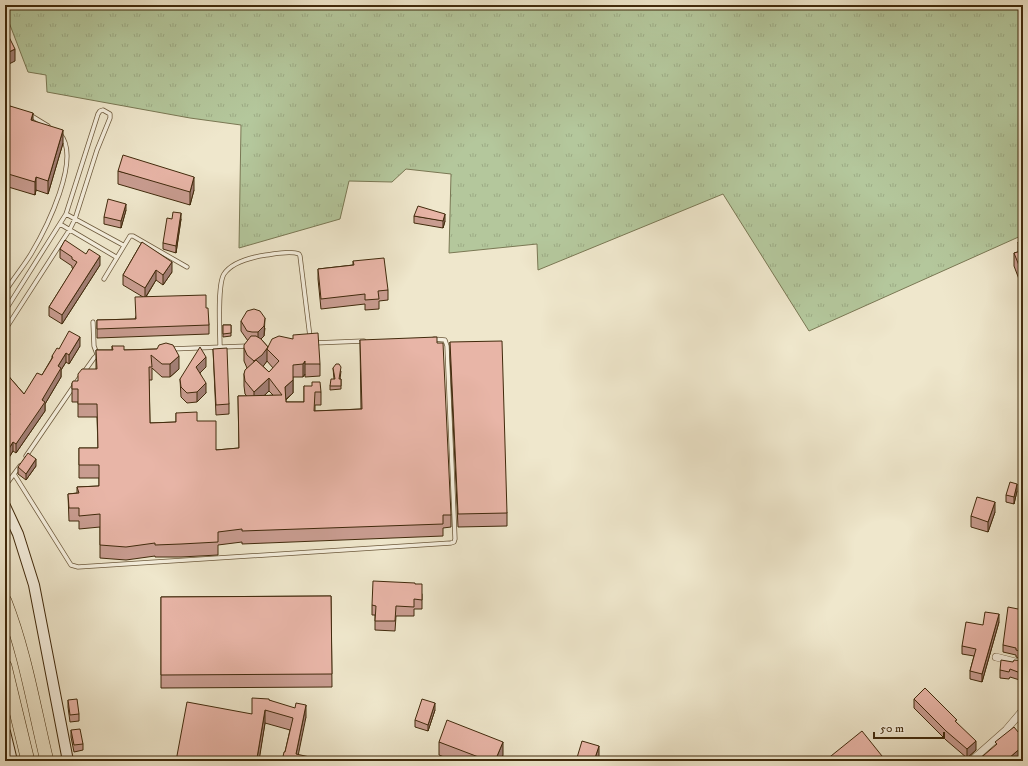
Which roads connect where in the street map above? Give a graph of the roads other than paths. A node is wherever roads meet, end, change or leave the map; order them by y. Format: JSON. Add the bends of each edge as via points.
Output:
{"nodes":[{"id":1,"x":5,"y":106,"type":"edge"},
{"id":2,"x":16,"y":110,"type":"edge"},
{"id":3,"x":28,"y":114,"type":"edge"},
{"id":4,"x":52,"y":128,"type":"edge"},
{"id":5,"x":58,"y":132,"type":"edge"},
{"id":6,"x":66,"y":214,"type":"junction"},
{"id":7,"x":75,"y":219,"type":"junction"},
{"id":8,"x":60,"y":224,"type":"junction"},
{"id":9,"x":70,"y":229,"type":"junction"},
{"id":10,"x":124,"y":245,"type":"junction"},
{"id":11,"x":116,"y":258,"type":"junction"},
{"id":12,"x":187,"y":267,"type":"dead end"},
{"id":13,"x":104,"y":279,"type":"dead end"},
{"id":14,"x":5,"y":292,"type":"edge"},
{"id":15,"x":5,"y":311,"type":"edge"},
{"id":16,"x":93,"y":322,"type":"dead end"},
{"id":17,"x":5,"y":330,"type":"edge"},
{"id":18,"x":427,"y":339,"type":"edge"},
{"id":19,"x":369,"y":341,"type":"edge"},
{"id":20,"x":250,"y":346,"type":"edge"},
{"id":21,"x":220,"y":347,"type":"junction"},
{"id":22,"x":166,"y":349,"type":"edge"},
{"id":23,"x":103,"y":352,"type":"edge"},
{"id":24,"x":97,"y":354,"type":"junction"},
{"id":25,"x":14,"y":474,"type":"junction"},
{"id":26,"x":5,"y":486,"type":"edge"},
{"id":27,"x":5,"y":506,"type":"edge"},
{"id":28,"x":5,"y":601,"type":"edge"},
{"id":29,"x":996,"y":657,"type":"dead end"},
{"id":30,"x":1023,"y":664,"type":"edge"},
{"id":31,"x":5,"y":666,"type":"edge"},
{"id":32,"x":1023,"y":710,"type":"edge"},
{"id":33,"x":5,"y":732,"type":"edge"},
{"id":34,"x":12,"y":761,"type":"edge"},
{"id":35,"x":28,"y":761,"type":"edge"},
{"id":36,"x":47,"y":761,"type":"edge"},
{"id":37,"x":68,"y":761,"type":"edge"},
{"id":38,"x":971,"y":761,"type":"edge"}],
"edges":[{"from":1,"to":2,"type":"lane"},
{"from":3,"to":4,"type":"lane"},
{"from":5,"to":14,"type":"lane","via":[[65,139],[66,149],[67,169],[63,184],[32,253]]},
{"from":6,"to":7,"type":"lane"},
{"from":6,"to":7,"type":"lane","via":[[98,114],[100,111],[108,111],[110,118]]},
{"from":6,"to":8,"type":"lane"},
{"from":7,"to":9,"type":"lane"},
{"from":7,"to":10,"type":"lane"},
{"from":8,"to":9,"type":"lane"},
{"from":8,"to":15,"type":"lane"},
{"from":9,"to":11,"type":"lane"},
{"from":9,"to":17,"type":"lane"},
{"from":10,"to":11,"type":"lane"},
{"from":10,"to":12,"type":"lane","via":[[129,236],[133,236]]},
{"from":11,"to":13,"type":"lane"},
{"from":16,"to":24,"type":"lane"},
{"from":18,"to":25,"type":"lane","via":[[445,340],[447,346],[455,539],[451,543],[74,566]]},
{"from":19,"to":21,"type":"lane","via":[[310,343],[300,256],[298,253],[292,253],[255,257],[233,265],[224,274],[220,290]]},
{"from":20,"to":21,"type":"lane"},
{"from":21,"to":22,"type":"lane"},
{"from":23,"to":24,"type":"lane"},
{"from":24,"to":25,"type":"lane"},
{"from":25,"to":26,"type":"lane"},
{"from":27,"to":37,"type":"street","via":[[18,534],[31,574]]},
{"from":28,"to":36,"type":"highway","via":[[25,666]]},
{"from":29,"to":30,"type":"street"},
{"from":31,"to":35,"type":"highway"},
{"from":32,"to":38,"type":"street","via":[[1006,730]]},
{"from":33,"to":34,"type":"street"}]}
